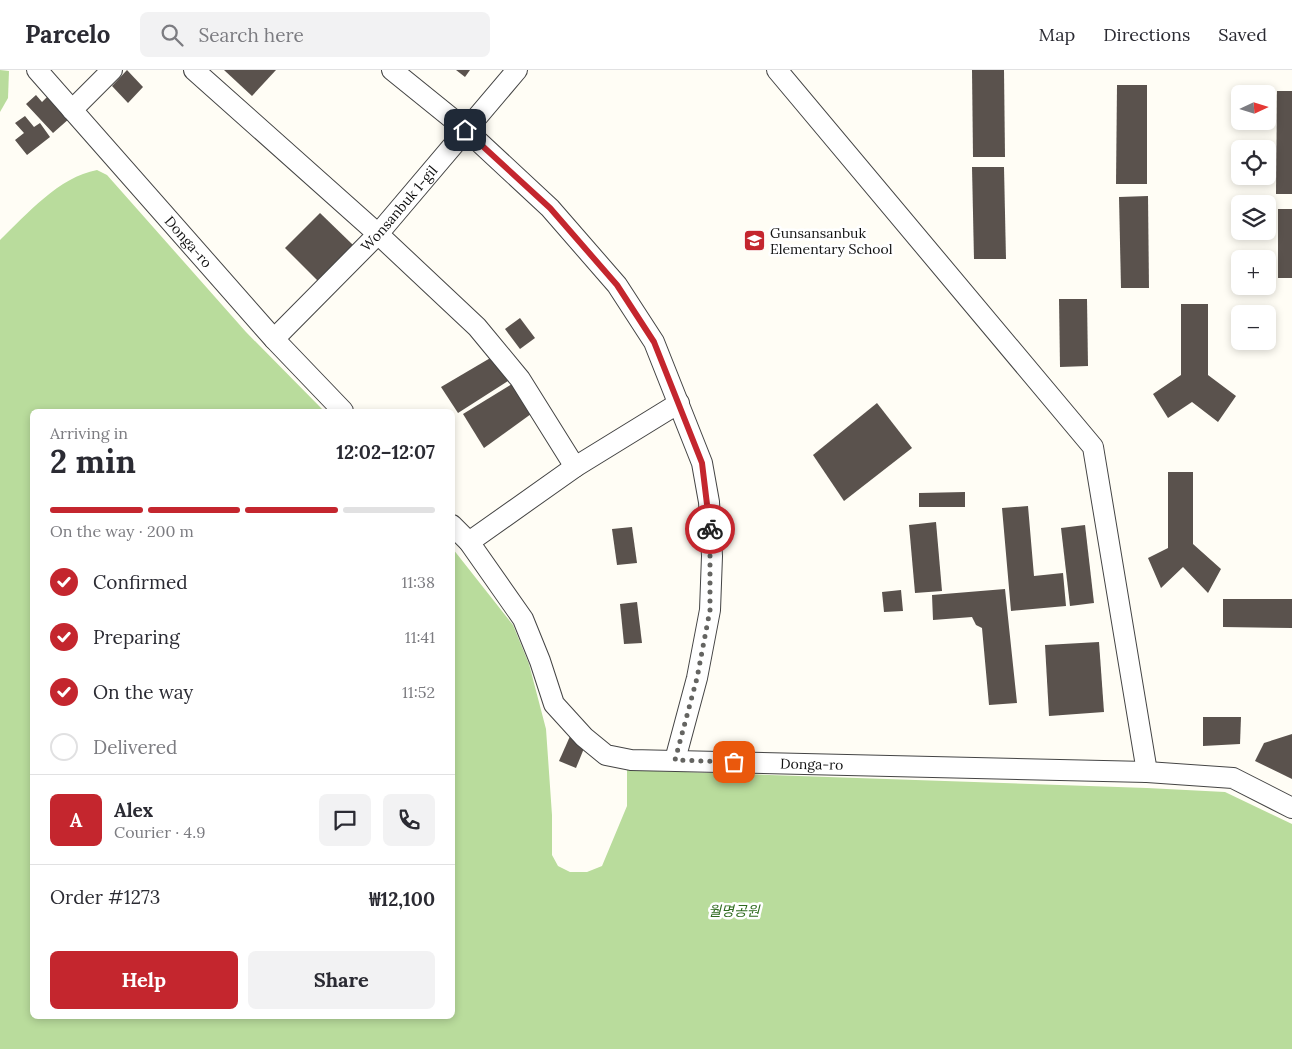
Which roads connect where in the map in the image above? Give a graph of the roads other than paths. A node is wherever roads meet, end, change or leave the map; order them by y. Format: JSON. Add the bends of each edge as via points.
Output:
{"nodes":[{"id":1,"x":36,"y":70,"type":"edge"},
{"id":2,"x":112,"y":70,"type":"edge"},
{"id":3,"x":194,"y":70,"type":"edge"},
{"id":4,"x":392,"y":70,"type":"edge"},
{"id":5,"x":517,"y":70,"type":"edge"},
{"id":6,"x":777,"y":70,"type":"edge"},
{"id":7,"x":72,"y":110,"type":"junction"},
{"id":8,"x":465,"y":130,"type":"junction"},
{"id":9,"x":378,"y":234,"type":"junction"},
{"id":10,"x":274,"y":339,"type":"junction"},
{"id":11,"x":679,"y":403,"type":"junction"},
{"id":12,"x":341,"y":409,"type":"edge"},
{"id":13,"x":575,"y":467,"type":"junction"},
{"id":14,"x":455,"y":528,"type":"edge"},
{"id":15,"x":469,"y":542,"type":"junction"},
{"id":16,"x":675,"y":760,"type":"junction"},
{"id":17,"x":1147,"y":772,"type":"junction"},
{"id":18,"x":1292,"y":808,"type":"edge"}],
"edges":[{"from":1,"to":7,"type":"street","name":"Donga-ro"},
{"from":2,"to":7,"type":"street"},
{"from":3,"to":9,"type":"street"},
{"from":4,"to":8,"type":"street"},
{"from":5,"to":8,"type":"street","name":"Wonsanbuk 1-gil"},
{"from":6,"to":17,"type":"street","via":[[1092,447]]},
{"from":7,"to":10,"type":"street","name":"Donga-ro"},
{"from":8,"to":9,"type":"street","name":"Wonsanbuk 1-gil"},
{"from":8,"to":11,"type":"street","via":[[550,208],[617,285],[654,342]]},
{"from":9,"to":10,"type":"street","name":"Wonsanbuk 1-gil"},
{"from":9,"to":13,"type":"street","via":[[477,327],[520,379]]},
{"from":10,"to":12,"type":"street","name":"Donga-ro"},
{"from":11,"to":13,"type":"street"},
{"from":11,"to":16,"type":"street","via":[[702,463],[709,502],[711,582],[710,610],[699,668]]},
{"from":13,"to":15,"type":"street"},
{"from":14,"to":15,"type":"street","name":"Donga-ro"},
{"from":15,"to":16,"type":"street","name":"Donga-ro","via":[[523,619],[554,704],[584,737],[606,755],[631,760]]},
{"from":16,"to":17,"type":"street","name":"Donga-ro"},
{"from":17,"to":18,"type":"street","name":"Donga-ro","via":[[1233,778]]}]}
